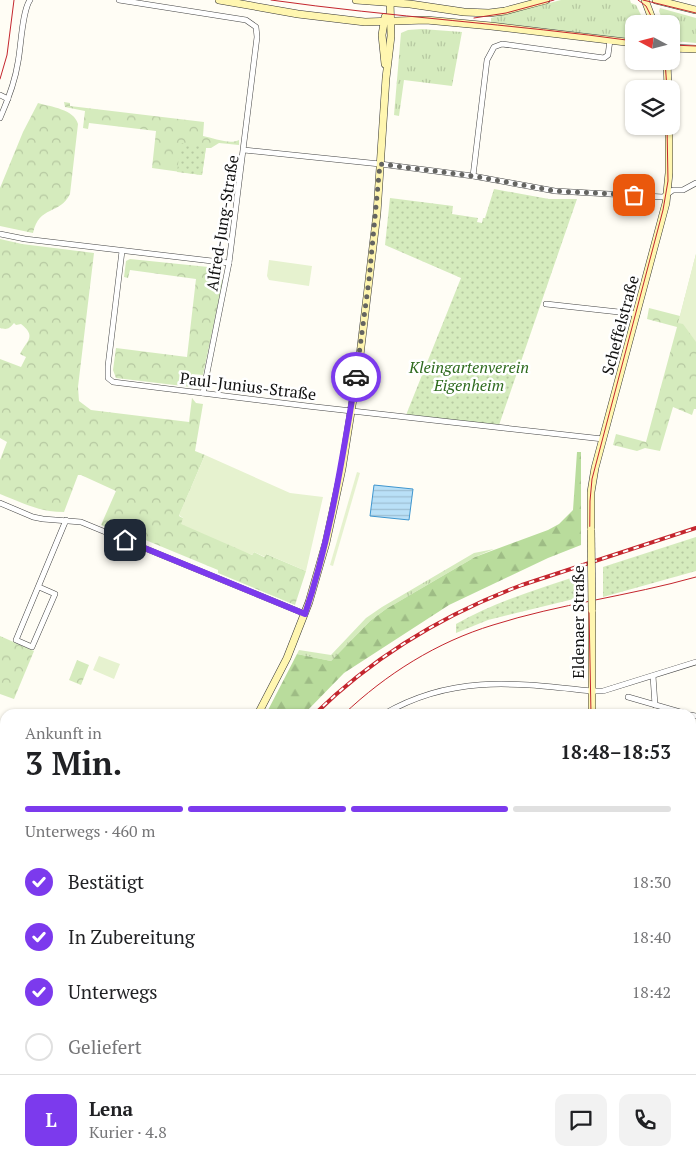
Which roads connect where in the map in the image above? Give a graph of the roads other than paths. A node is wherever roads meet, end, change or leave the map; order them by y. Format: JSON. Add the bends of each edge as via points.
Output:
{"nodes":[{"id":1,"x":30,"y":0,"type":"edge"},
{"id":2,"x":119,"y":0,"type":"edge"},
{"id":3,"x":219,"y":0,"type":"edge"},
{"id":4,"x":356,"y":0,"type":"edge"},
{"id":5,"x":546,"y":0,"type":"edge"},
{"id":6,"x":645,"y":0,"type":"edge"},
{"id":7,"x":656,"y":0,"type":"edge"},
{"id":8,"x":390,"y":1,"type":"edge"},
{"id":9,"x":696,"y":10,"type":"edge"},
{"id":10,"x":651,"y":15,"type":"edge"},
{"id":11,"x":387,"y":21,"type":"junction"},
{"id":12,"x":610,"y":40,"type":"junction"},
{"id":13,"x":625,"y":42,"type":"edge"},
{"id":14,"x":680,"y":48,"type":"edge"},
{"id":15,"x":696,"y":49,"type":"edge"},
{"id":16,"x":0,"y":95,"type":"edge"},
{"id":17,"x":8,"y":99,"type":"junction"},
{"id":18,"x":0,"y":118,"type":"edge"},
{"id":19,"x":669,"y":135,"type":"edge"},
{"id":20,"x":244,"y":150,"type":"junction"},
{"id":21,"x":380,"y":164,"type":"junction"},
{"id":22,"x":473,"y":176,"type":"junction"},
{"id":23,"x":696,"y":183,"type":"edge"},
{"id":24,"x":668,"y":193,"type":"junction"},
{"id":25,"x":0,"y":234,"type":"edge"},
{"id":26,"x":122,"y":251,"type":"junction"},
{"id":27,"x":229,"y":263,"type":"junction"},
{"id":28,"x":546,"y":304,"type":"dead end"},
{"id":29,"x":637,"y":314,"type":"junction"},
{"id":30,"x":203,"y":393,"type":"junction"},
{"id":31,"x":350,"y":411,"type":"junction"},
{"id":32,"x":603,"y":439,"type":"junction"},
{"id":33,"x":0,"y":503,"type":"edge"},
{"id":34,"x":66,"y":520,"type":"junction"},
{"id":35,"x":591,"y":530,"type":"joint"},
{"id":36,"x":39,"y":587,"type":"junction"},
{"id":37,"x":305,"y":614,"type":"junction"},
{"id":38,"x":696,"y":662,"type":"edge"},
{"id":39,"x":653,"y":676,"type":"junction"},
{"id":40,"x":592,"y":691,"type":"junction"},
{"id":41,"x":628,"y":697,"type":"dead end"},
{"id":42,"x":655,"y":705,"type":"junction"},
{"id":43,"x":261,"y":709,"type":"edge"},
{"id":44,"x":395,"y":709,"type":"edge"},
{"id":45,"x":592,"y":709,"type":"edge"},
{"id":46,"x":669,"y":709,"type":"edge"}],
"edges":[{"from":1,"to":17,"type":"street"},
{"from":2,"to":20,"type":"street","via":[[246,20],[255,25],[257,37]]},
{"from":3,"to":11,"type":"main road","via":[[369,23]]},
{"from":4,"to":8,"type":"main road"},
{"from":5,"to":8,"type":"main road","via":[[489,13]]},
{"from":6,"to":10,"type":"main road"},
{"from":7,"to":9,"type":"main road"},
{"from":8,"to":11,"type":"main road"},
{"from":11,"to":12,"type":"main road","via":[[426,20]]},
{"from":11,"to":21,"type":"main road","via":[[391,36]]},
{"from":12,"to":13,"type":"main road"},
{"from":12,"to":22,"type":"street","via":[[608,55],[604,58],[502,44],[494,47],[487,60]]},
{"from":14,"to":15,"type":"main road"},
{"from":16,"to":17,"type":"street"},
{"from":17,"to":18,"type":"street"},
{"from":19,"to":24,"type":"main road","name":"Scheffelstraße"},
{"from":20,"to":21,"type":"street","name":"Alfred-Jung-Straße"},
{"from":20,"to":27,"type":"street","name":"Alfred-Jung-Straße"},
{"from":21,"to":22,"type":"street","name":"Alfred-Jung-Straße"},
{"from":21,"to":31,"type":"main road","via":[[365,313]]},
{"from":22,"to":24,"type":"street","name":"Alfred-Jung-Straße","via":[[555,191],[663,197]]},
{"from":23,"to":24,"type":"street","name":"Alfred-Jung-Straße"},
{"from":24,"to":29,"type":"main road","name":"Scheffelstraße"},
{"from":25,"to":26,"type":"street"},
{"from":26,"to":27,"type":"street"},
{"from":26,"to":30,"type":"street","name":"Paul-Junius-Straße","via":[[108,378],[113,382]]},
{"from":27,"to":30,"type":"street","name":"Alfred-Jung-Straße"},
{"from":28,"to":29,"type":"street"},
{"from":29,"to":32,"type":"main road","name":"Scheffelstraße"},
{"from":30,"to":31,"type":"street","name":"Paul-Junius-Straße"},
{"from":31,"to":32,"type":"street","name":"Paul-Junius-Straße"},
{"from":31,"to":37,"type":"main road","via":[[342,469],[326,543]]},
{"from":32,"to":35,"type":"main road","name":"Scheffelstraße","via":[[593,479]]},
{"from":33,"to":34,"type":"street","via":[[33,517]]},
{"from":34,"to":36,"type":"street"},
{"from":34,"to":37,"type":"street","via":[[98,528]]},
{"from":35,"to":40,"type":"main road","name":"Eldenaer Straße","bridge":true},
{"from":36,"to":36,"type":"street","via":[[16,640],[32,647],[55,594]]},
{"from":37,"to":43,"type":"main road"},
{"from":38,"to":39,"type":"street"},
{"from":39,"to":40,"type":"street","via":[[608,690]]},
{"from":39,"to":42,"type":"street"},
{"from":40,"to":44,"type":"street","via":[[516,684],[472,685],[422,697]]},
{"from":40,"to":45,"type":"main road","name":"Eldenaer Straße"},
{"from":41,"to":42,"type":"street"},
{"from":42,"to":46,"type":"street"}]}
